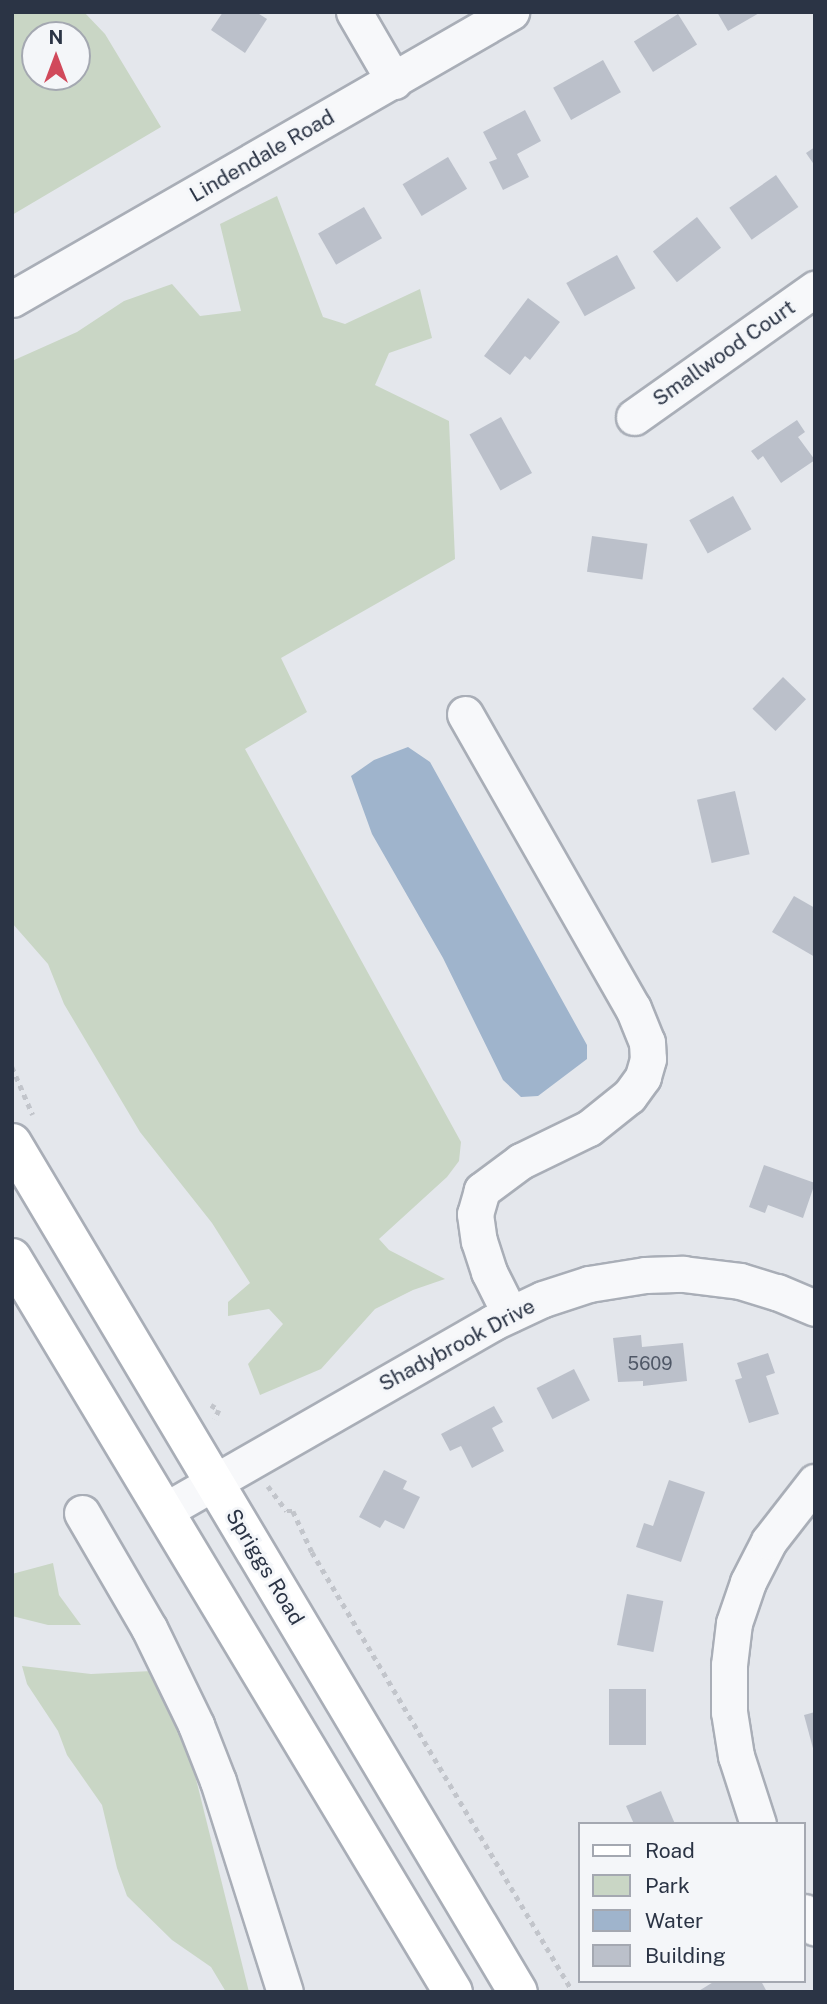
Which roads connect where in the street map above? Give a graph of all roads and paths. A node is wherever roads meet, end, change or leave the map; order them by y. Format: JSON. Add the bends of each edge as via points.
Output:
{"nodes":[{"id":1,"x":355,"y":12,"type":"edge"},
{"id":2,"x":511,"y":12,"type":"edge"},
{"id":3,"x":394,"y":80,"type":"junction"},
{"id":4,"x":815,"y":289,"type":"edge"},
{"id":5,"x":12,"y":299,"type":"edge"},
{"id":6,"x":634,"y":417,"type":"dead end"},
{"id":7,"x":465,"y":714,"type":"dead end"},
{"id":8,"x":12,"y":1143,"type":"edge"},
{"id":9,"x":12,"y":1258,"type":"edge"},
{"id":10,"x":815,"y":1308,"type":"edge"},
{"id":11,"x":510,"y":1314,"type":"junction"},
{"id":12,"x":214,"y":1481,"type":"junction"},
{"id":13,"x":815,"y":1482,"type":"edge"},
{"id":14,"x":164,"y":1510,"type":"junction"},
{"id":15,"x":287,"y":1511,"type":"dead end"},
{"id":16,"x":82,"y":1513,"type":"dead end"},
{"id":17,"x":757,"y":1822,"type":"edge"},
{"id":18,"x":285,"y":1992,"type":"edge"},
{"id":19,"x":453,"y":1992,"type":"edge"},
{"id":20,"x":518,"y":1992,"type":"edge"},
{"id":21,"x":573,"y":1992,"type":"edge"}],
"edges":[{"from":1,"to":3,"type":"street"},
{"from":2,"to":3,"type":"street","name":"Lindendale Road"},
{"from":3,"to":5,"type":"street","name":"Lindendale Road"},
{"from":4,"to":6,"type":"street","name":"Smallwood Court"},
{"from":7,"to":11,"type":"street","via":[[633,1008],[648,1050],[643,1077],[606,1116],[521,1161],[482,1190],[474,1214],[478,1241]]},
{"from":8,"to":12,"type":"main road","name":"Spriggs Road"},
{"from":9,"to":14,"type":"main road"},
{"from":10,"to":11,"type":"street","name":"Shadybrook Drive","via":[[740,1281],[683,1274],[589,1284]]},
{"from":11,"to":12,"type":"street","name":"Shadybrook Drive"},
{"from":12,"to":14,"type":"street","name":"Shadybrook Drive"},
{"from":12,"to":20,"type":"main road","name":"Spriggs Road"},
{"from":13,"to":17,"type":"street","via":[[769,1541],[734,1623],[729,1712],[736,1756]]},
{"from":14,"to":19,"type":"main road"},
{"from":15,"to":21,"type":"path","via":[[293,1511],[312,1552]]},
{"from":16,"to":18,"type":"street","via":[[149,1628],[196,1725]]}]}
